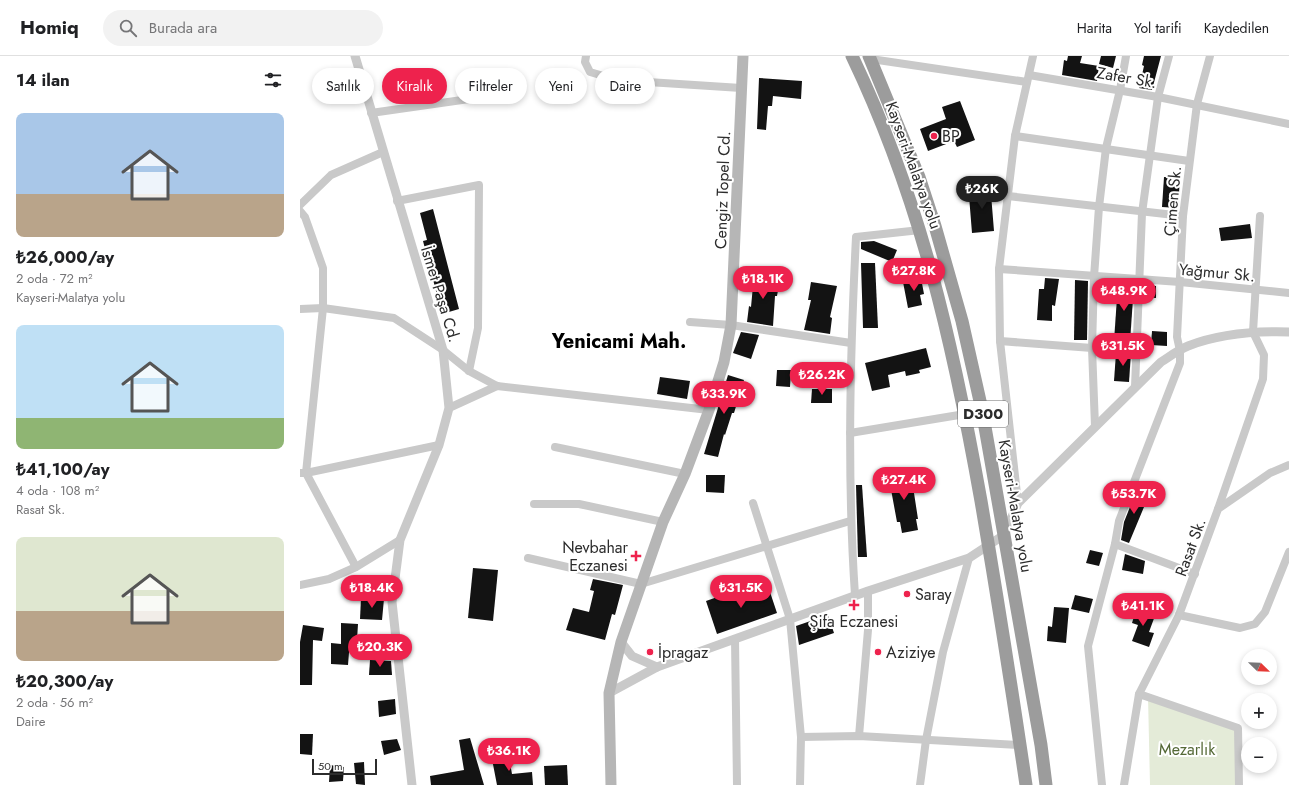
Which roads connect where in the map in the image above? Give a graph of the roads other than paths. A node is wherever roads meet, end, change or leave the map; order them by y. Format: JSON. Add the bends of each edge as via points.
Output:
{"nodes":[{"id":1,"x":355,"y":56,"type":"edge"},
{"id":2,"x":586,"y":56,"type":"edge"},
{"id":3,"x":743,"y":56,"type":"edge"},
{"id":4,"x":852,"y":56,"type":"edge"},
{"id":5,"x":1033,"y":56,"type":"edge"},
{"id":6,"x":1126,"y":56,"type":"edge"},
{"id":7,"x":1169,"y":56,"type":"edge"},
{"id":8,"x":1210,"y":56,"type":"edge"},
{"id":9,"x":870,"y":57,"type":"edge"},
{"id":10,"x":1028,"y":79,"type":"junction"},
{"id":11,"x":742,"y":88,"type":"junction"},
{"id":12,"x":1120,"y":90,"type":"junction"},
{"id":13,"x":1158,"y":96,"type":"junction"},
{"id":14,"x":455,"y":101,"type":"edge"},
{"id":15,"x":1197,"y":104,"type":"junction"},
{"id":16,"x":371,"y":113,"type":"junction"},
{"id":17,"x":1289,"y":124,"type":"edge"},
{"id":18,"x":1015,"y":136,"type":"junction"},
{"id":19,"x":1106,"y":148,"type":"junction"},
{"id":20,"x":383,"y":152,"type":"junction"},
{"id":21,"x":1149,"y":155,"type":"junction"},
{"id":22,"x":1189,"y":161,"type":"junction"},
{"id":23,"x":1008,"y":196,"type":"junction"},
{"id":24,"x":397,"y":201,"type":"junction"},
{"id":25,"x":300,"y":205,"type":"edge"},
{"id":26,"x":1099,"y":207,"type":"junction"},
{"id":27,"x":300,"y":211,"type":"edge"},
{"id":28,"x":1142,"y":213,"type":"junction"},
{"id":29,"x":1183,"y":216,"type":"junction"},
{"id":30,"x":1260,"y":216,"type":"dead end"},
{"id":31,"x":920,"y":230,"type":"junction"},
{"id":32,"x":999,"y":268,"type":"junction"},
{"id":33,"x":1094,"y":277,"type":"junction"},
{"id":34,"x":1139,"y":279,"type":"junction"},
{"id":35,"x":1180,"y":282,"type":"junction"},
{"id":36,"x":1255,"y":289,"type":"junction"},
{"id":37,"x":1289,"y":293,"type":"edge"},
{"id":38,"x":323,"y":308,"type":"junction"},
{"id":39,"x":300,"y":309,"type":"edge"},
{"id":40,"x":690,"y":322,"type":"dead end"},
{"id":41,"x":731,"y":325,"type":"junction"},
{"id":42,"x":1253,"y":332,"type":"junction"},
{"id":43,"x":1289,"y":332,"type":"edge"},
{"id":44,"x":1000,"y":341,"type":"junction"},
{"id":45,"x":851,"y":343,"type":"junction"},
{"id":46,"x":1135,"y":347,"type":"junction"},
{"id":47,"x":1092,"y":348,"type":"junction"},
{"id":48,"x":443,"y":350,"type":"junction"},
{"id":49,"x":1180,"y":351,"type":"junction"},
{"id":50,"x":469,"y":371,"type":"junction"},
{"id":51,"x":497,"y":386,"type":"junction"},
{"id":52,"x":1135,"y":387,"type":"junction"},
{"id":53,"x":449,"y":408,"type":"junction"},
{"id":54,"x":709,"y":410,"type":"junction"},
{"id":55,"x":965,"y":414,"type":"junction"},
{"id":56,"x":1095,"y":426,"type":"junction"},
{"id":57,"x":850,"y":433,"type":"junction"},
{"id":58,"x":439,"y":444,"type":"junction"},
{"id":59,"x":555,"y":447,"type":"dead end"},
{"id":60,"x":1289,"y":465,"type":"edge"},
{"id":61,"x":303,"y":473,"type":"edge"},
{"id":62,"x":685,"y":474,"type":"junction"},
{"id":63,"x":753,"y":503,"type":"dead end"},
{"id":64,"x":1018,"y":503,"type":"junction"},
{"id":65,"x":534,"y":504,"type":"dead end"},
{"id":66,"x":1218,"y":509,"type":"junction"},
{"id":67,"x":850,"y":520,"type":"junction"},
{"id":68,"x":663,"y":522,"type":"junction"},
{"id":69,"x":1004,"y":535,"type":"junction"},
{"id":70,"x":400,"y":540,"type":"junction"},
{"id":71,"x":1115,"y":544,"type":"junction"},
{"id":72,"x":767,"y":545,"type":"junction"},
{"id":73,"x":989,"y":546,"type":"junction"},
{"id":74,"x":1289,"y":552,"type":"edge"},
{"id":75,"x":528,"y":558,"type":"dead end"},
{"id":76,"x":969,"y":558,"type":"junction"},
{"id":77,"x":356,"y":567,"type":"junction"},
{"id":78,"x":1194,"y":574,"type":"junction"},
{"id":79,"x":642,"y":584,"type":"junction"},
{"id":80,"x":300,"y":585,"type":"edge"},
{"id":81,"x":868,"y":591,"type":"junction"},
{"id":82,"x":855,"y":596,"type":"junction"},
{"id":83,"x":1179,"y":615,"type":"junction"},
{"id":84,"x":790,"y":619,"type":"junction"},
{"id":85,"x":735,"y":639,"type":"junction"},
{"id":86,"x":621,"y":642,"type":"junction"},
{"id":87,"x":657,"y":667,"type":"junction"},
{"id":88,"x":609,"y":694,"type":"junction"},
{"id":89,"x":1139,"y":694,"type":"junction"},
{"id":90,"x":859,"y":736,"type":"junction"},
{"id":91,"x":801,"y":737,"type":"junction"},
{"id":92,"x":926,"y":740,"type":"junction"},
{"id":93,"x":1020,"y":745,"type":"junction"},
{"id":94,"x":412,"y":785,"type":"edge"},
{"id":95,"x":611,"y":785,"type":"edge"},
{"id":96,"x":737,"y":785,"type":"edge"},
{"id":97,"x":800,"y":785,"type":"edge"},
{"id":98,"x":920,"y":785,"type":"edge"},
{"id":99,"x":1026,"y":785,"type":"edge"},
{"id":100,"x":1046,"y":785,"type":"edge"},
{"id":101,"x":1102,"y":785,"type":"edge"},
{"id":102,"x":1124,"y":785,"type":"edge"},
{"id":103,"x":1239,"y":785,"type":"edge"}],
"edges":[{"from":1,"to":16,"type":"street","name":"İsmet Paşa Cd."},
{"from":2,"to":11,"type":"street","via":[[585,62],[590,72],[604,78]]},
{"from":3,"to":11,"type":"main road","name":"Cengiz Topel Cd."},
{"from":4,"to":31,"type":"highway","name":"Kayseri-Malatya yolu","number":"D300","via":[[888,138]]},
{"from":5,"to":10,"type":"street"},
{"from":6,"to":12,"type":"street"},
{"from":7,"to":13,"type":"street"},
{"from":8,"to":15,"type":"street","name":"Çimen Sk."},
{"from":9,"to":10,"type":"street","name":"Zafer Sk."},
{"from":9,"to":69,"type":"highway","name":"Kayseri-Malatya yolu","number":"D300","via":[[901,130],[935,226],[962,322],[980,402]]},
{"from":10,"to":12,"type":"street","name":"Zafer Sk."},
{"from":10,"to":18,"type":"street"},
{"from":11,"to":41,"type":"main road","name":"Cengiz Topel Cd."},
{"from":12,"to":13,"type":"street","name":"Zafer Sk."},
{"from":12,"to":19,"type":"street"},
{"from":13,"to":15,"type":"street","name":"Zafer Sk."},
{"from":13,"to":21,"type":"street"},
{"from":14,"to":16,"type":"street"},
{"from":15,"to":17,"type":"street","name":"Zafer Sk."},
{"from":15,"to":22,"type":"street","name":"Çimen Sk."},
{"from":16,"to":20,"type":"street","name":"İsmet Paşa Cd."},
{"from":18,"to":19,"type":"street"},
{"from":18,"to":23,"type":"street"},
{"from":19,"to":21,"type":"street"},
{"from":19,"to":26,"type":"street"},
{"from":20,"to":24,"type":"street","name":"İsmet Paşa Cd."},
{"from":20,"to":25,"type":"street","via":[[330,175]]},
{"from":21,"to":22,"type":"street"},
{"from":21,"to":28,"type":"street"},
{"from":22,"to":29,"type":"street","name":"Çimen Sk."},
{"from":23,"to":26,"type":"street"},
{"from":23,"to":32,"type":"street"},
{"from":24,"to":48,"type":"street","name":"İsmet Paşa Cd."},
{"from":24,"to":50,"type":"street","via":[[479,186],[478,328]]},
{"from":26,"to":28,"type":"street"},
{"from":26,"to":33,"type":"street"},
{"from":27,"to":38,"type":"street","via":[[305,217],[323,268]]},
{"from":28,"to":29,"type":"street"},
{"from":28,"to":34,"type":"street"},
{"from":29,"to":35,"type":"street","name":"Çimen Sk."},
{"from":30,"to":36,"type":"street"},
{"from":31,"to":45,"type":"street","via":[[856,237]]},
{"from":31,"to":55,"type":"highway","name":"Kayseri-Malatya yolu","number":"D300","via":[[946,322]]},
{"from":32,"to":33,"type":"street","name":"Yağmur Sk."},
{"from":32,"to":44,"type":"street"},
{"from":33,"to":34,"type":"street","name":"Yağmur Sk."},
{"from":33,"to":47,"type":"street"},
{"from":34,"to":35,"type":"street","name":"Yağmur Sk."},
{"from":34,"to":46,"type":"street"},
{"from":35,"to":36,"type":"street","name":"Yağmur Sk."},
{"from":35,"to":49,"type":"street","name":"Çimen Sk.","via":[[1177,337]]},
{"from":36,"to":37,"type":"street","name":"Yağmur Sk."},
{"from":36,"to":42,"type":"street"},
{"from":38,"to":39,"type":"street"},
{"from":38,"to":48,"type":"street","via":[[394,318]]},
{"from":38,"to":61,"type":"street"},
{"from":40,"to":41,"type":"street"},
{"from":41,"to":45,"type":"street"},
{"from":41,"to":54,"type":"main road","name":"Cengiz Topel Cd.","via":[[724,362]]},
{"from":42,"to":43,"type":"street"},
{"from":42,"to":49,"type":"street","via":[[1218,338],[1188,346]]},
{"from":42,"to":66,"type":"street","via":[[1264,355],[1263,379]]},
{"from":44,"to":47,"type":"street"},
{"from":44,"to":64,"type":"street"},
{"from":45,"to":57,"type":"street"},
{"from":46,"to":47,"type":"street"},
{"from":46,"to":52,"type":"street"},
{"from":47,"to":56,"type":"street"},
{"from":48,"to":50,"type":"street"},
{"from":48,"to":53,"type":"street","name":"İsmet Paşa Cd."},
{"from":49,"to":52,"type":"street","via":[[1161,362]]},
{"from":49,"to":71,"type":"street","name":"Çimen Sk.","via":[[1180,363],[1119,520]]},
{"from":50,"to":51,"type":"street"},
{"from":51,"to":53,"type":"street"},
{"from":51,"to":54,"type":"street"},
{"from":52,"to":56,"type":"street"},
{"from":53,"to":58,"type":"street","name":"İsmet Paşa Cd."},
{"from":54,"to":62,"type":"main road","name":"Cengiz Topel Cd."},
{"from":55,"to":57,"type":"street"},
{"from":55,"to":73,"type":"highway","name":"Kayseri-Malatya yolu","number":"D300"},
{"from":56,"to":64,"type":"street"},
{"from":57,"to":67,"type":"street"},
{"from":58,"to":61,"type":"street"},
{"from":58,"to":70,"type":"street","name":"İsmet Paşa Cd."},
{"from":59,"to":62,"type":"street"},
{"from":60,"to":66,"type":"street","name":"Rasat Sk.","via":[[1270,473]]},
{"from":61,"to":77,"type":"street"},
{"from":62,"to":68,"type":"main road","name":"Cengiz Topel Cd."},
{"from":63,"to":72,"type":"street"},
{"from":64,"to":69,"type":"street"},
{"from":65,"to":68,"type":"street","via":[[579,504]]},
{"from":66,"to":78,"type":"street","name":"Rasat Sk."},
{"from":67,"to":72,"type":"street"},
{"from":67,"to":82,"type":"street"},
{"from":68,"to":79,"type":"main road","name":"Cengiz Topel Cd."},
{"from":69,"to":73,"type":"street"},
{"from":69,"to":100,"type":"highway","name":"Kayseri-Malatya yolu","number":"D300"},
{"from":70,"to":77,"type":"street"},
{"from":70,"to":94,"type":"street","name":"İsmet Paşa Cd.","via":[[392,602]]},
{"from":71,"to":78,"type":"street"},
{"from":71,"to":101,"type":"street","name":"Çimen Sk.","via":[[1088,646]]},
{"from":72,"to":79,"type":"street"},
{"from":72,"to":84,"type":"street"},
{"from":73,"to":76,"type":"street"},
{"from":73,"to":93,"type":"highway","name":"Kayseri-Malatya yolu","number":"D300"},
{"from":74,"to":83,"type":"street","via":[[1265,612],[1255,624],[1240,628]]},
{"from":75,"to":79,"type":"street"},
{"from":76,"to":81,"type":"street"},
{"from":76,"to":92,"type":"street","via":[[943,652]]},
{"from":77,"to":80,"type":"street","via":[[329,579]]},
{"from":78,"to":83,"type":"street","name":"Rasat Sk."},
{"from":79,"to":86,"type":"main road","name":"Cengiz Topel Cd."},
{"from":81,"to":82,"type":"street"},
{"from":81,"to":90,"type":"street","via":[[868,630]]},
{"from":82,"to":84,"type":"street"},
{"from":83,"to":89,"type":"street","name":"Rasat Sk."},
{"from":84,"to":85,"type":"street"},
{"from":84,"to":91,"type":"street"},
{"from":85,"to":87,"type":"street"},
{"from":85,"to":96,"type":"street"},
{"from":86,"to":87,"type":"street","via":[[632,656]]},
{"from":86,"to":88,"type":"main road","name":"Cengiz Topel Cd."},
{"from":87,"to":88,"type":"street"},
{"from":88,"to":95,"type":"main road","name":"Cengiz Topel Cd."},
{"from":89,"to":102,"type":"street","name":"Rasat Sk."},
{"from":89,"to":103,"type":"street","via":[[1238,728]]},
{"from":90,"to":91,"type":"street"},
{"from":90,"to":92,"type":"street"},
{"from":91,"to":97,"type":"street"},
{"from":92,"to":93,"type":"street"},
{"from":92,"to":98,"type":"street"},
{"from":93,"to":99,"type":"highway","name":"Kayseri-Malatya yolu","number":"D300"}]}
